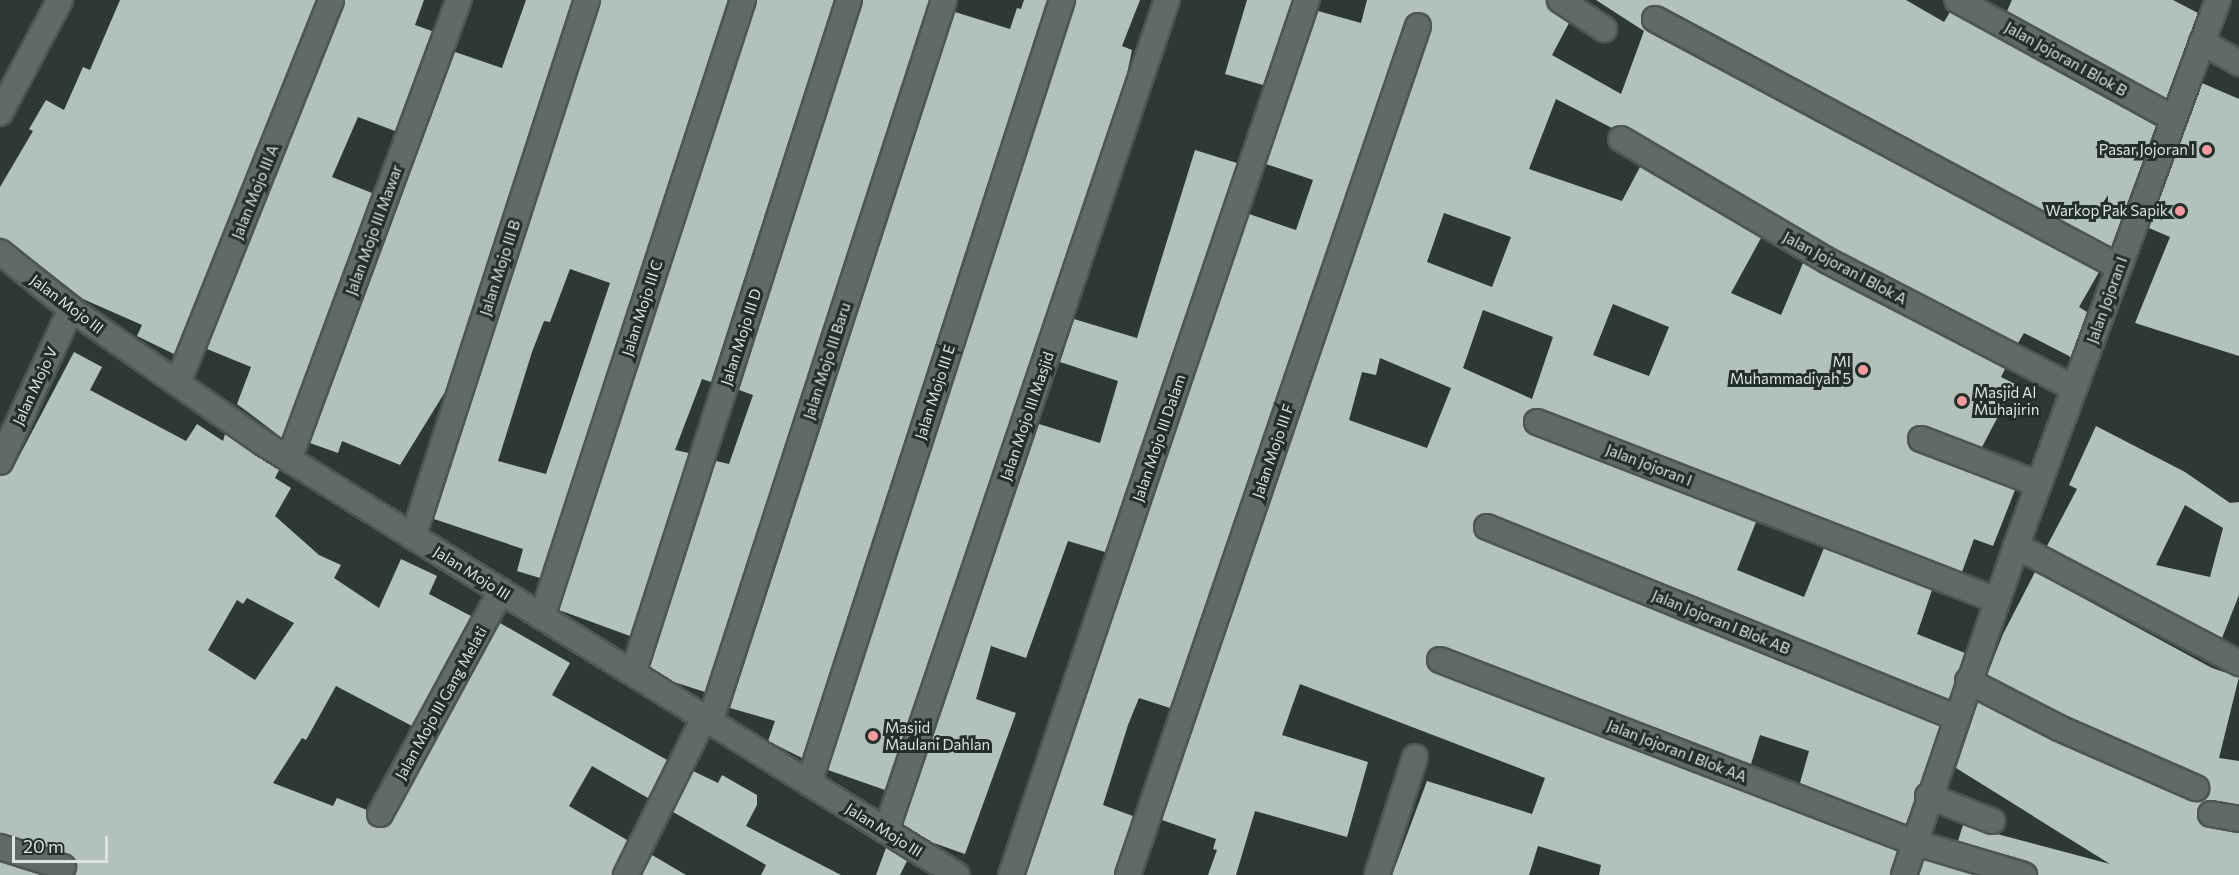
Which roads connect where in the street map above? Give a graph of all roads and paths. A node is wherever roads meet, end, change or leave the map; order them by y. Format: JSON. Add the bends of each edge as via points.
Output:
{"nodes":[{"id":1,"x":60,"y":0,"type":"edge"},
{"id":2,"x":331,"y":0,"type":"edge"},
{"id":3,"x":459,"y":0,"type":"edge"},
{"id":4,"x":586,"y":0,"type":"edge"},
{"id":5,"x":743,"y":0,"type":"edge"},
{"id":6,"x":849,"y":0,"type":"edge"},
{"id":7,"x":944,"y":0,"type":"edge"},
{"id":8,"x":1062,"y":0,"type":"edge"},
{"id":9,"x":1167,"y":0,"type":"edge"},
{"id":10,"x":1307,"y":0,"type":"edge"},
{"id":11,"x":1560,"y":0,"type":"edge"},
{"id":12,"x":1958,"y":0,"type":"edge"},
{"id":13,"x":2218,"y":0,"type":"edge"},
{"id":14,"x":1655,"y":19,"type":"dead end"},
{"id":15,"x":1418,"y":26,"type":"dead end"},
{"id":16,"x":1604,"y":29,"type":"dead end"},
{"id":17,"x":2202,"y":42,"type":"junction"},
{"id":18,"x":2239,"y":63,"type":"edge"},
{"id":19,"x":0,"y":113,"type":"edge"},
{"id":20,"x":2174,"y":119,"type":"junction"},
{"id":21,"x":1621,"y":140,"type":"dead end"},
{"id":22,"x":0,"y":252,"type":"edge"},
{"id":23,"x":2119,"y":267,"type":"junction"},
{"id":24,"x":71,"y":309,"type":"junction"},
{"id":25,"x":178,"y":383,"type":"junction"},
{"id":26,"x":2074,"y":388,"type":"junction"},
{"id":27,"x":1537,"y":422,"type":"dead end"},
{"id":28,"x":1922,"y":439,"type":"dead end"},
{"id":29,"x":289,"y":459,"type":"junction"},
{"id":30,"x":0,"y":462,"type":"edge"},
{"id":31,"x":2039,"y":484,"type":"junction"},
{"id":32,"x":1487,"y":527,"type":"dead end"},
{"id":33,"x":413,"y":537,"type":"junction"},
{"id":34,"x":2016,"y":546,"type":"junction"},
{"id":35,"x":501,"y":591,"type":"junction"},
{"id":36,"x":1996,"y":600,"type":"junction"},
{"id":37,"x":542,"y":617,"type":"junction"},
{"id":38,"x":1440,"y":660,"type":"dead end"},
{"id":39,"x":2239,"y":663,"type":"edge"},
{"id":40,"x":633,"y":673,"type":"junction"},
{"id":41,"x":1968,"y":681,"type":"junction"},
{"id":42,"x":1955,"y":717,"type":"junction"},
{"id":43,"x":707,"y":720,"type":"junction"},
{"id":44,"x":1415,"y":757,"type":"dead end"},
{"id":45,"x":809,"y":783,"type":"junction"},
{"id":46,"x":2196,"y":788,"type":"dead end"},
{"id":47,"x":1928,"y":796,"type":"junction"},
{"id":48,"x":380,"y":814,"type":"dead end"},
{"id":49,"x":2211,"y":814,"type":"dead end"},
{"id":50,"x":2239,"y":819,"type":"edge"},
{"id":51,"x":1992,"y":820,"type":"dead end"},
{"id":52,"x":886,"y":831,"type":"junction"},
{"id":53,"x":1913,"y":842,"type":"junction"},
{"id":54,"x":0,"y":847,"type":"edge"},
{"id":55,"x":63,"y":867,"type":"dead end"},
{"id":56,"x":626,"y":875,"type":"edge"},
{"id":57,"x":957,"y":875,"type":"edge"},
{"id":58,"x":1011,"y":875,"type":"edge"},
{"id":59,"x":1128,"y":875,"type":"edge"},
{"id":60,"x":1377,"y":875,"type":"edge"},
{"id":61,"x":1904,"y":875,"type":"edge"},
{"id":62,"x":2024,"y":875,"type":"edge"}],
"edges":[{"from":1,"to":19,"type":"street"},
{"from":2,"to":25,"type":"street","name":"Jalan Mojo III A"},
{"from":3,"to":29,"type":"street","name":"Jalan Mojo III Mawar"},
{"from":4,"to":33,"type":"street","name":"Jalan Mojo III B"},
{"from":5,"to":37,"type":"street","name":"Jalan Mojo III C"},
{"from":6,"to":40,"type":"street","name":"Jalan Mojo III D"},
{"from":7,"to":43,"type":"street","name":"Jalan Mojo III Baru"},
{"from":8,"to":45,"type":"street","name":"Jalan Mojo III E"},
{"from":9,"to":52,"type":"street","name":"Jalan Mojo III Masjid"},
{"from":10,"to":58,"type":"street","name":"Jalan Mojo III Dalam"},
{"from":11,"to":16,"type":"street"},
{"from":12,"to":20,"type":"street","name":"Jalan Jojoran I Blok B"},
{"from":13,"to":17,"type":"street","name":"Jalan Jojoran I"},
{"from":14,"to":23,"type":"street"},
{"from":15,"to":59,"type":"street","name":"Jalan Mojo III F"},
{"from":17,"to":18,"type":"street"},
{"from":17,"to":20,"type":"street","name":"Jalan Jojoran I"},
{"from":20,"to":23,"type":"street","name":"Jalan Jojoran I"},
{"from":21,"to":26,"type":"street","name":"Jalan Jojoran I Blok A","via":[[1828,261]]},
{"from":22,"to":24,"type":"street","name":"Jalan Mojo III"},
{"from":23,"to":26,"type":"street","name":"Jalan Jojoran I"},
{"from":24,"to":25,"type":"street","name":"Jalan Mojo III"},
{"from":24,"to":30,"type":"street","name":"Jalan Mojo V"},
{"from":25,"to":29,"type":"street","name":"Jalan Mojo III"},
{"from":26,"to":31,"type":"street","name":"Jalan Jojoran I"},
{"from":27,"to":36,"type":"street","name":"Jalan Jojoran I"},
{"from":28,"to":31,"type":"street"},
{"from":29,"to":33,"type":"street","name":"Jalan Mojo III"},
{"from":31,"to":34,"type":"street","name":"Jalan Jojoran I"},
{"from":32,"to":42,"type":"street","name":"Jalan Jojoran I Blok AB"},
{"from":33,"to":35,"type":"street","name":"Jalan Mojo III"},
{"from":34,"to":36,"type":"street","name":"Jalan Jojoran I"},
{"from":34,"to":39,"type":"street"},
{"from":35,"to":37,"type":"street","name":"Jalan Mojo III"},
{"from":35,"to":48,"type":"street","name":"Jalan Mojo III Gang Melati"},
{"from":36,"to":41,"type":"street","name":"Jalan Jojoran I"},
{"from":37,"to":40,"type":"street","name":"Jalan Mojo III"},
{"from":38,"to":53,"type":"street","name":"Jalan Jojoran I Blok AA"},
{"from":40,"to":43,"type":"street","name":"Jalan Mojo III"},
{"from":41,"to":42,"type":"street","name":"Jalan Jojoran I"},
{"from":41,"to":46,"type":"street","via":[[2058,728]]},
{"from":42,"to":47,"type":"street","name":"Jalan Jojoran I"},
{"from":43,"to":45,"type":"street","name":"Jalan Mojo III"},
{"from":43,"to":56,"type":"street","name":"Jalan Mojo III Baru"},
{"from":44,"to":60,"type":"street"},
{"from":45,"to":52,"type":"street","name":"Jalan Mojo III"},
{"from":47,"to":51,"type":"street"},
{"from":47,"to":53,"type":"street","name":"Jalan Jojoran I"},
{"from":49,"to":50,"type":"street"},
{"from":52,"to":57,"type":"street","name":"Jalan Mojo III"},
{"from":53,"to":61,"type":"street","name":"Jalan Jojoran I"},
{"from":53,"to":62,"type":"street","name":"Jalan Jojoran I Blok AA"},
{"from":54,"to":55,"type":"street"}]}
